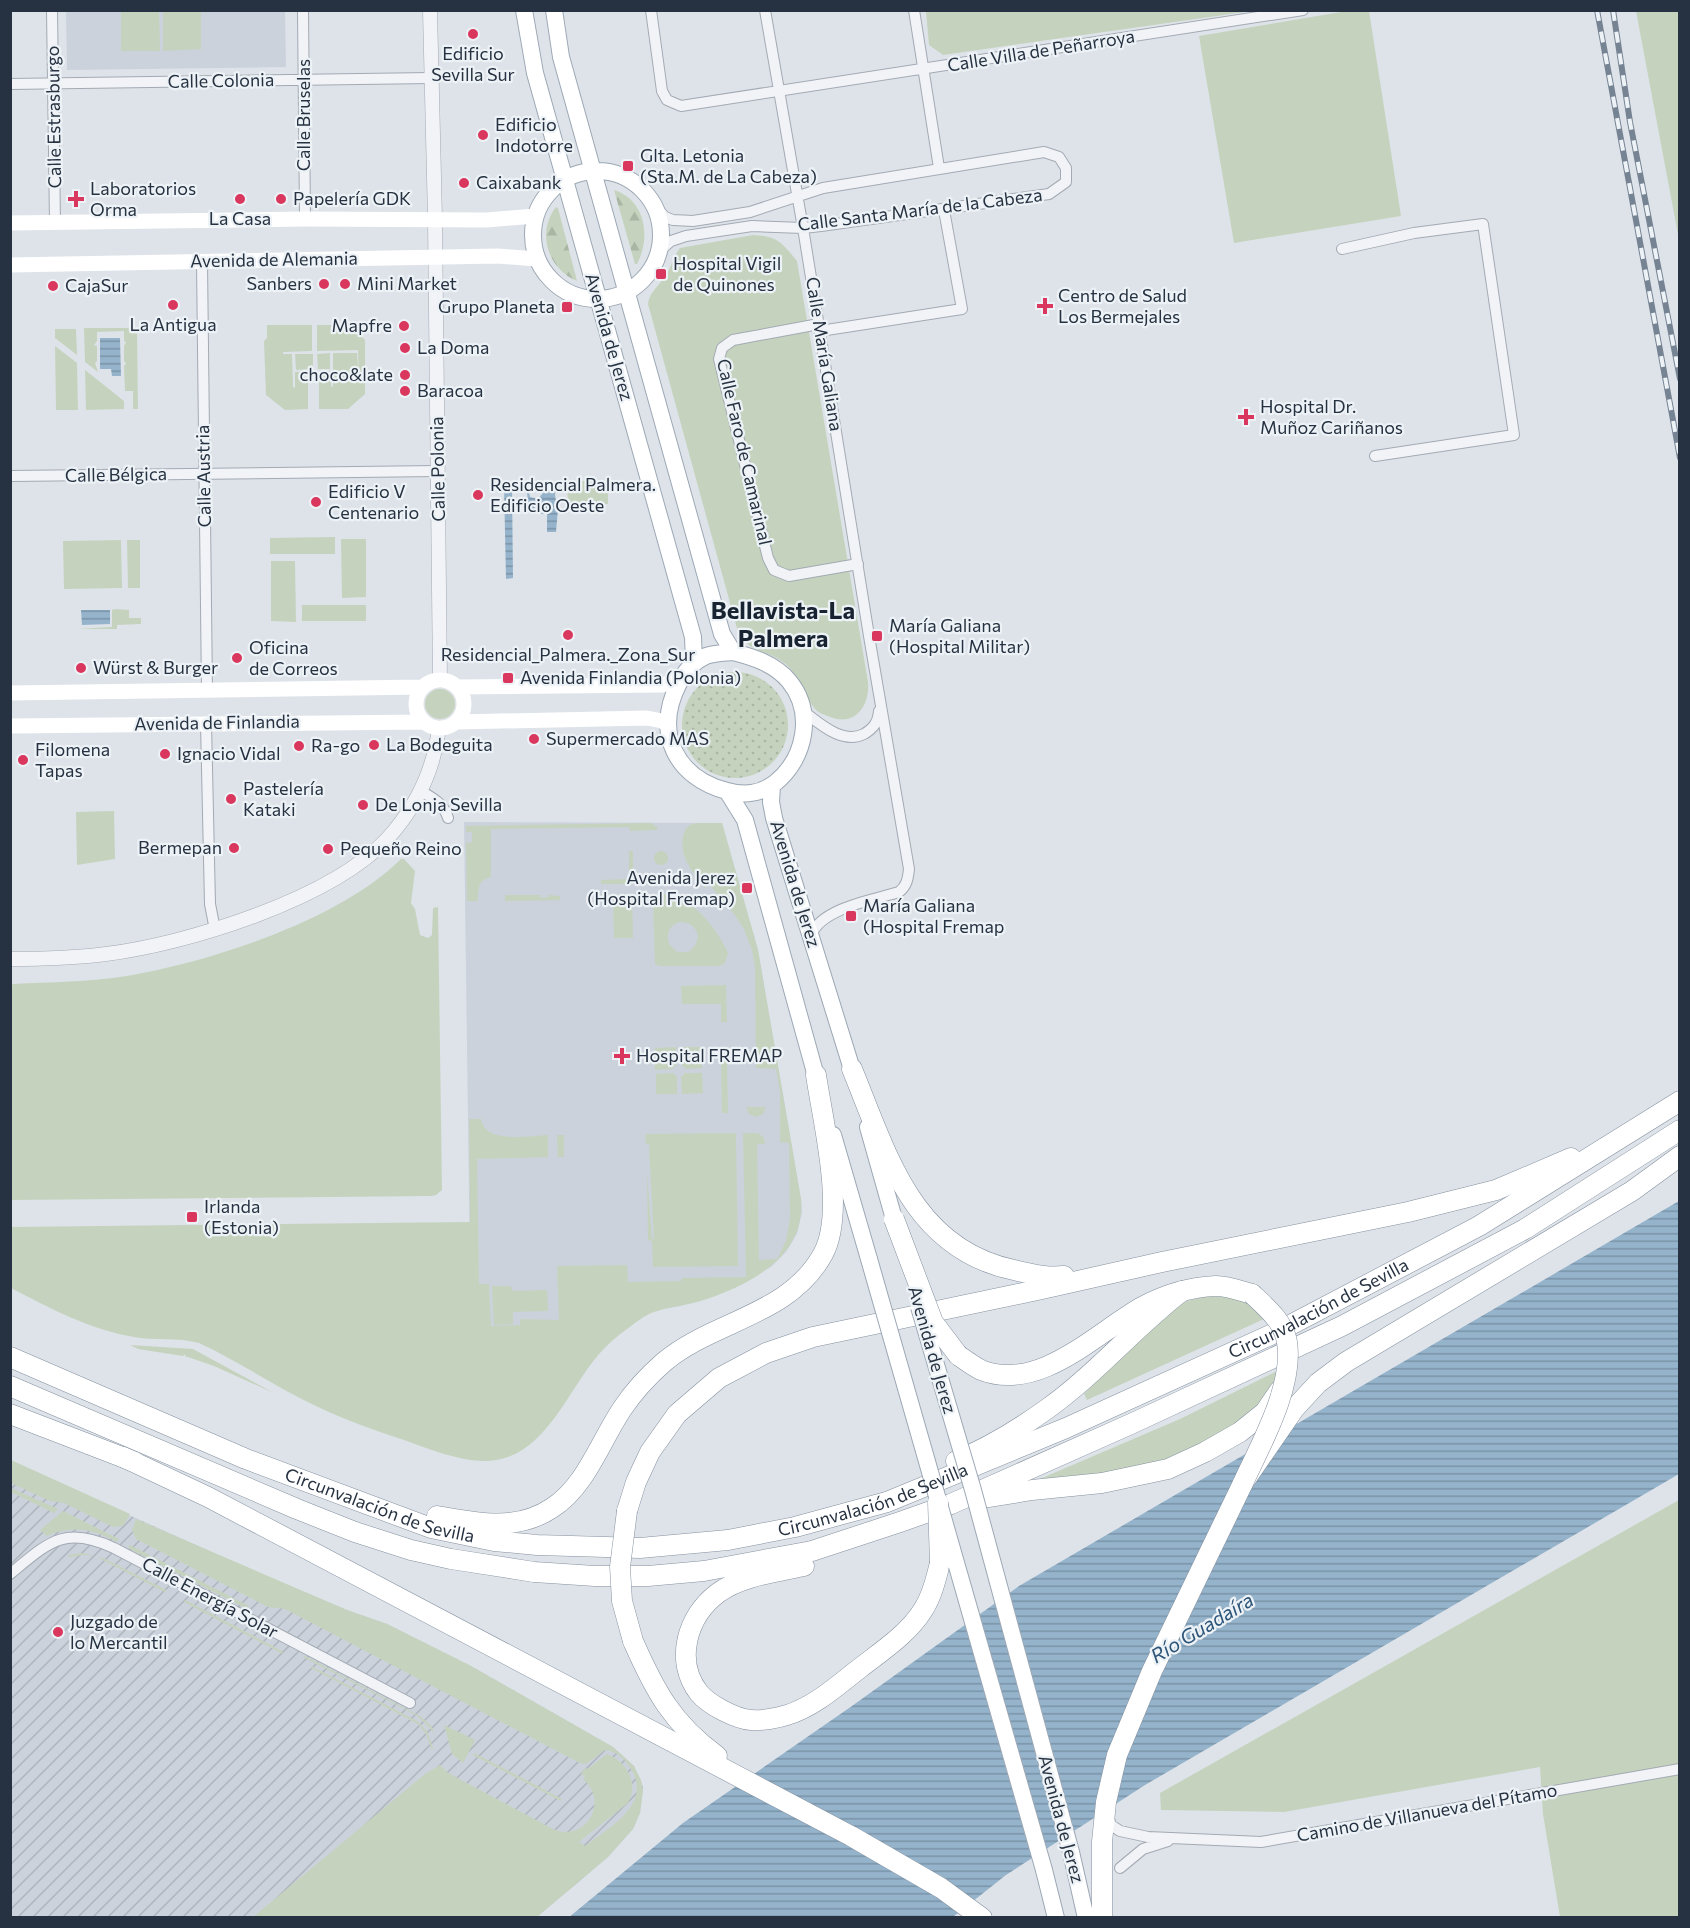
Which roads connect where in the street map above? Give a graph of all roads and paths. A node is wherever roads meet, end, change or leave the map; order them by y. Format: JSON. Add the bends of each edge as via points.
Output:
{"nodes":[{"id":1,"x":52,"y":10,"type":"edge"},
{"id":2,"x":303,"y":10,"type":"edge"},
{"id":3,"x":430,"y":10,"type":"edge"},
{"id":4,"x":524,"y":10,"type":"edge"},
{"id":5,"x":554,"y":10,"type":"edge"},
{"id":6,"x":651,"y":10,"type":"edge"},
{"id":7,"x":765,"y":10,"type":"edge"},
{"id":8,"x":914,"y":10,"type":"edge"},
{"id":9,"x":1304,"y":10,"type":"edge"},
{"id":10,"x":923,"y":69,"type":"junction"},
{"id":11,"x":431,"y":78,"type":"junction"},
{"id":12,"x":304,"y":80,"type":"junction"},
{"id":13,"x":53,"y":83,"type":"junction"},
{"id":14,"x":10,"y":84,"type":"edge"},
{"id":15,"x":778,"y":91,"type":"junction"},
{"id":16,"x":939,"y":168,"type":"junction"},
{"id":17,"x":592,"y":172,"type":"junction"},
{"id":18,"x":565,"y":179,"type":"junction"},
{"id":19,"x":798,"y":195,"type":"junction"},
{"id":20,"x":653,"y":204,"type":"junction"},
{"id":21,"x":944,"y":210,"type":"junction"},
{"id":22,"x":535,"y":216,"type":"junction"},
{"id":23,"x":305,"y":219,"type":"junction"},
{"id":24,"x":435,"y":219,"type":"junction"},
{"id":25,"x":10,"y":223,"type":"edge"},
{"id":26,"x":55,"y":223,"type":"junction"},
{"id":27,"x":803,"y":228,"type":"junction"},
{"id":28,"x":1342,"y":249,"type":"dead end"},
{"id":29,"x":435,"y":258,"type":"junction"},
{"id":30,"x":537,"y":259,"type":"junction"},
{"id":31,"x":657,"y":259,"type":"junction"},
{"id":32,"x":202,"y":262,"type":"junction"},
{"id":33,"x":10,"y":265,"type":"edge"},
{"id":34,"x":626,"y":292,"type":"junction"},
{"id":35,"x":598,"y":299,"type":"junction"},
{"id":36,"x":819,"y":327,"type":"junction"},
{"id":37,"x":1375,"y":456,"type":"dead end"},
{"id":38,"x":438,"y":471,"type":"junction"},
{"id":39,"x":204,"y":474,"type":"junction"},
{"id":40,"x":10,"y":476,"type":"edge"},
{"id":41,"x":858,"y":564,"type":"junction"},
{"id":42,"x":733,"y":652,"type":"junction"},
{"id":43,"x":694,"y":663,"type":"junction"},
{"id":44,"x":440,"y":680,"type":"junction"},
{"id":45,"x":680,"y":680,"type":"junction"},
{"id":46,"x":423,"y":687,"type":"junction"},
{"id":47,"x":458,"y":687,"type":"junction"},
{"id":48,"x":207,"y":691,"type":"junction"},
{"id":49,"x":10,"y":693,"type":"edge"},
{"id":50,"x":879,"y":698,"type":"junction"},
{"id":51,"x":803,"y":711,"type":"junction"},
{"id":52,"x":423,"y":722,"type":"junction"},
{"id":53,"x":456,"y":722,"type":"junction"},
{"id":54,"x":206,"y":723,"type":"junction"},
{"id":55,"x":668,"y":725,"type":"junction"},
{"id":56,"x":10,"y":726,"type":"edge"},
{"id":57,"x":439,"y":728,"type":"junction"},
{"id":58,"x":772,"y":785,"type":"junction"},
{"id":59,"x":421,"y":791,"type":"junction"},
{"id":60,"x":727,"y":791,"type":"junction"},
{"id":61,"x":448,"y":818,"type":"dead end"},
{"id":62,"x":215,"y":930,"type":"junction"},
{"id":63,"x":811,"y":934,"type":"junction"},
{"id":64,"x":10,"y":959,"type":"edge"},
{"id":65,"x":852,"y":1069,"type":"junction"},
{"id":66,"x":816,"y":1076,"type":"junction"},
{"id":67,"x":1680,"y":1101,"type":"edge"},
{"id":68,"x":1680,"y":1130,"type":"edge"},
{"id":69,"x":1629,"y":1134,"type":"junction"},
{"id":70,"x":1680,"y":1156,"type":"edge"},
{"id":71,"x":894,"y":1219,"type":"junction"},
{"id":72,"x":1162,"y":1262,"type":"junction"},
{"id":73,"x":1182,"y":1291,"type":"junction"},
{"id":74,"x":10,"y":1348,"type":"edge"},
{"id":75,"x":10,"y":1357,"type":"edge"},
{"id":76,"x":42,"y":1370,"type":"junction"},
{"id":77,"x":10,"y":1386,"type":"edge"},
{"id":78,"x":1283,"y":1386,"type":"junction"},
{"id":79,"x":10,"y":1414,"type":"edge"},
{"id":80,"x":123,"y":1457,"type":"junction"},
{"id":81,"x":1244,"y":1483,"type":"junction"},
{"id":82,"x":944,"y":1503,"type":"junction"},
{"id":83,"x":389,"y":1513,"type":"junction"},
{"id":84,"x":795,"y":1527,"type":"junction"},
{"id":85,"x":838,"y":1544,"type":"junction"},
{"id":86,"x":411,"y":1550,"type":"junction"},
{"id":87,"x":10,"y":1574,"type":"edge"},
{"id":88,"x":410,"y":1703,"type":"dead end"},
{"id":89,"x":1680,"y":1769,"type":"edge"},
{"id":90,"x":755,"y":1785,"type":"junction"},
{"id":91,"x":1106,"y":1810,"type":"junction"},
{"id":92,"x":1174,"y":1839,"type":"junction"},
{"id":93,"x":1120,"y":1868,"type":"dead end"},
{"id":94,"x":982,"y":1917,"type":"edge"},
{"id":95,"x":1056,"y":1917,"type":"edge"},
{"id":96,"x":1086,"y":1917,"type":"edge"},
{"id":97,"x":1102,"y":1917,"type":"edge"}],
"edges":[{"from":1,"to":13,"type":"street","name":"Calle Estrasburgo"},
{"from":2,"to":12,"type":"street","name":"Calle Bruselas"},
{"from":3,"to":11,"type":"street","name":"Calle Polonia"},
{"from":4,"to":18,"type":"main road","name":"Avenida de Jerez","via":[[535,72]]},
{"from":5,"to":17,"type":"main road","name":"Avenida de Jerez","via":[[561,57]]},
{"from":6,"to":15,"type":"street","name":"Calle Villa de Peñarroya","via":[[662,91],[667,100],[681,106]]},
{"from":7,"to":15,"type":"street","name":"Calle María Galiana"},
{"from":8,"to":10,"type":"street"},
{"from":9,"to":10,"type":"street","name":"Calle Villa de Peñarroya"},
{"from":10,"to":15,"type":"street","name":"Calle Villa de Peñarroya"},
{"from":10,"to":16,"type":"street"},
{"from":11,"to":12,"type":"street","name":"Calle Colonia"},
{"from":11,"to":24,"type":"street","name":"Calle Polonia"},
{"from":12,"to":13,"type":"street","name":"Calle Colonia"},
{"from":12,"to":23,"type":"street","name":"Calle Bruselas"},
{"from":13,"to":14,"type":"street","name":"Calle Colonia"},
{"from":13,"to":26,"type":"street","name":"Calle Estrasburgo"},
{"from":15,"to":19,"type":"street","name":"Calle María Galiana"},
{"from":16,"to":19,"type":"street","name":"Calle Santa María de la Cabeza"},
{"from":16,"to":21,"type":"street","name":"Calle Santa María de la Cabeza","via":[[1044,152],[1059,157],[1066,168],[1065,182],[1049,194]]},
{"from":17,"to":18,"type":"main road"},
{"from":17,"to":20,"type":"main road","via":[[609,172],[630,180]]},
{"from":17,"to":34,"type":"main road","name":"Avenida de Jerez"},
{"from":18,"to":22,"type":"main road","via":[[547,194]]},
{"from":18,"to":35,"type":"main road","name":"Avenida de Jerez"},
{"from":19,"to":20,"type":"street","name":"Calle Santa María de la Cabeza","via":[[750,212],[687,222],[665,217]]},
{"from":19,"to":27,"type":"street","name":"Calle María Galiana"},
{"from":20,"to":31,"type":"main road","via":[[661,237]]},
{"from":21,"to":27,"type":"street","name":"Calle Santa María de la Cabeza"},
{"from":21,"to":36,"type":"street","via":[[962,309]]},
{"from":22,"to":24,"type":"main road"},
{"from":22,"to":30,"type":"main road","via":[[532,236]]},
{"from":23,"to":24,"type":"main road"},
{"from":23,"to":26,"type":"main road"},
{"from":24,"to":29,"type":"street","name":"Calle Polonia"},
{"from":25,"to":26,"type":"main road"},
{"from":27,"to":31,"type":"street","name":"Calle Santa María de la Cabeza","via":[[752,225],[686,236],[671,241]]},
{"from":27,"to":36,"type":"street","name":"Calle María Galiana"},
{"from":28,"to":37,"type":"street","via":[[1414,233],[1484,224],[1514,435]]},
{"from":29,"to":30,"type":"main road","name":"Avenida de Alemania","via":[[498,255]]},
{"from":29,"to":32,"type":"main road","name":"Avenida de Alemania"},
{"from":29,"to":38,"type":"street","name":"Calle Polonia"},
{"from":30,"to":35,"type":"main road","via":[[548,277],[564,291]]},
{"from":31,"to":34,"type":"main road","via":[[645,278]]},
{"from":32,"to":33,"type":"main road","name":"Avenida de Alemania"},
{"from":32,"to":39,"type":"street","name":"Calle Austria"},
{"from":34,"to":35,"type":"main road"},
{"from":34,"to":42,"type":"main road","name":"Avenida de Jerez","via":[[722,634]]},
{"from":35,"to":43,"type":"main road","name":"Avenida de Jerez","via":[[693,637]]},
{"from":36,"to":41,"type":"street","name":"Calle María Galiana"},
{"from":36,"to":41,"type":"street","name":"Calle Faro de Camarinal","via":[[733,340],[722,348],[719,359],[774,570],[789,576]]},
{"from":38,"to":39,"type":"street","name":"Calle Bélgica"},
{"from":38,"to":44,"type":"street","name":"Calle Polonia"},
{"from":39,"to":40,"type":"street","name":"Calle Bélgica"},
{"from":39,"to":48,"type":"street","name":"Calle Austria"},
{"from":41,"to":50,"type":"street","name":"Calle María Galiana"},
{"from":42,"to":43,"type":"main road","via":[[707,656]]},
{"from":42,"to":51,"type":"main road","via":[[779,672],[790,682]]},
{"from":43,"to":45,"type":"main road"},
{"from":44,"to":46,"type":"main road"},
{"from":44,"to":47,"type":"main road"},
{"from":45,"to":47,"type":"main road","via":[[662,685]]},
{"from":45,"to":55,"type":"main road","via":[[670,705]]},
{"from":46,"to":48,"type":"main road","name":"Avenida de Finlandia"},
{"from":46,"to":52,"type":"main road","via":[[415,702]]},
{"from":47,"to":53,"type":"main road","via":[[464,703]]},
{"from":48,"to":49,"type":"main road","name":"Avenida de Finlandia"},
{"from":50,"to":51,"type":"street","name":"Calle María Galiana","via":[[873,729],[860,736],[833,732]]},
{"from":50,"to":63,"type":"street","name":"Calle María Galiana","via":[[909,869],[904,888],[828,915]]},
{"from":51,"to":58,"type":"main road","via":[[805,729],[799,754]]},
{"from":52,"to":54,"type":"main road","name":"Avenida de Finlandia"},
{"from":52,"to":57,"type":"main road"},
{"from":53,"to":55,"type":"main road","via":[[647,718]]},
{"from":53,"to":57,"type":"main road"},
{"from":54,"to":56,"type":"main road","name":"Avenida de Finlandia"},
{"from":54,"to":62,"type":"street","via":[[210,904]]},
{"from":55,"to":60,"type":"main road","via":[[674,749],[687,770],[705,783]]},
{"from":57,"to":59,"type":"street"},
{"from":58,"to":60,"type":"main road","via":[[746,795]]},
{"from":58,"to":63,"type":"main road","name":"Avenida de Jerez","via":[[772,810]]},
{"from":59,"to":61,"type":"street","via":[[437,801]]},
{"from":59,"to":62,"type":"street","via":[[387,839],[362,860],[311,891]]},
{"from":60,"to":66,"type":"main road","name":"Avenida de Jerez","via":[[745,820]]},
{"from":62,"to":64,"type":"street","via":[[106,954]]},
{"from":63,"to":65,"type":"main road","name":"Avenida de Jerez"},
{"from":65,"to":71,"type":"main road","name":"Avenida de Jerez"},
{"from":65,"to":72,"type":"highway","via":[[896,1177],[926,1220],[958,1248],[994,1266],[1049,1278]]},
{"from":66,"to":82,"type":"main road","name":"Avenida de Jerez","bridge":true},
{"from":66,"to":83,"type":"highway","via":[[834,1191],[832,1224],[824,1252],[810,1274],[781,1299],[699,1339],[657,1368],[622,1410],[569,1494],[551,1509],[510,1525]]},
{"from":67,"to":69,"type":"highway","name":"Circunvalación de Sevilla"},
{"from":68,"to":82,"type":"highway","name":"Circunvalación de Sevilla","via":[[1525,1229],[1342,1326]]},
{"from":69,"to":72,"type":"highway","via":[[1496,1190]]},
{"from":69,"to":84,"type":"highway","name":"Circunvalación de Sevilla","via":[[1479,1226],[1277,1332],[1066,1428],[887,1502]]},
{"from":70,"to":81,"type":"highway","via":[[1632,1191],[1346,1362],[1318,1383],[1294,1409]]},
{"from":71,"to":73,"type":"highway","bridge":true,"via":[[933,1322],[958,1356],[982,1370],[1008,1375],[1036,1371],[1067,1357],[1142,1307]]},
{"from":71,"to":96,"type":"main road","name":"Avenida de Jerez","bridge":true,"via":[[973,1490]]},
{"from":72,"to":90,"type":"highway","bridge":true,"via":[[813,1337],[766,1353],[719,1378],[677,1414],[650,1452],[627,1511],[620,1567],[622,1601],[633,1641],[665,1705],[694,1739]]},
{"from":73,"to":78,"type":"highway","bridge":true,"via":[[1218,1286],[1252,1294],[1275,1316],[1287,1341]]},
{"from":73,"to":84,"type":"highway","via":[[1076,1386],[1016,1430],[962,1458]]},
{"from":74,"to":76,"type":"highway"},
{"from":75,"to":76,"type":"highway","name":"Circunvalación de Sevilla"},
{"from":76,"to":83,"type":"highway","name":"Circunvalación de Sevilla","via":[[246,1459]]},
{"from":77,"to":86,"type":"highway","name":"Circunvalación de Sevilla","via":[[297,1509]]},
{"from":78,"to":81,"type":"highway","bridge":true},
{"from":78,"to":82,"type":"highway","via":[[1265,1412],[1240,1432],[1168,1469],[1102,1483]]},
{"from":79,"to":80,"type":"highway"},
{"from":80,"to":86,"type":"highway","via":[[326,1534]]},
{"from":80,"to":90,"type":"highway","via":[[208,1497]]},
{"from":81,"to":91,"type":"highway","via":[[1152,1671],[1117,1755]]},
{"from":82,"to":85,"type":"highway","name":"Circunvalación de Sevilla"},
{"from":82,"to":85,"type":"highway","bridge":true,"via":[[940,1563],[933,1590],[923,1610],[895,1641],[818,1700],[788,1715],[752,1720],[723,1711],[700,1694],[690,1676],[686,1656],[689,1628],[703,1606],[736,1582],[807,1565]]},
{"from":82,"to":95,"type":"main road","name":"Avenida de Jerez","bridge":true},
{"from":83,"to":84,"type":"highway","name":"Circunvalación de Sevilla","via":[[431,1528],[537,1545],[640,1548],[728,1540]]},
{"from":85,"to":86,"type":"highway","name":"Circunvalación de Sevilla","via":[[761,1562],[638,1576],[534,1572]]},
{"from":87,"to":88,"type":"street","name":"Calle Energía Solar","via":[[53,1541],[92,1538]]},
{"from":89,"to":92,"type":"street","name":"Camino de Villanueva del Pítamo","via":[[1261,1842]]},
{"from":90,"to":94,"type":"highway","via":[[941,1888]]},
{"from":91,"to":92,"type":"street","name":"Camino de Villanueva del Pítamo","via":[[1111,1825],[1120,1831]]},
{"from":91,"to":97,"type":"highway"},
{"from":92,"to":93,"type":"street","via":[[1143,1849]]}]}
